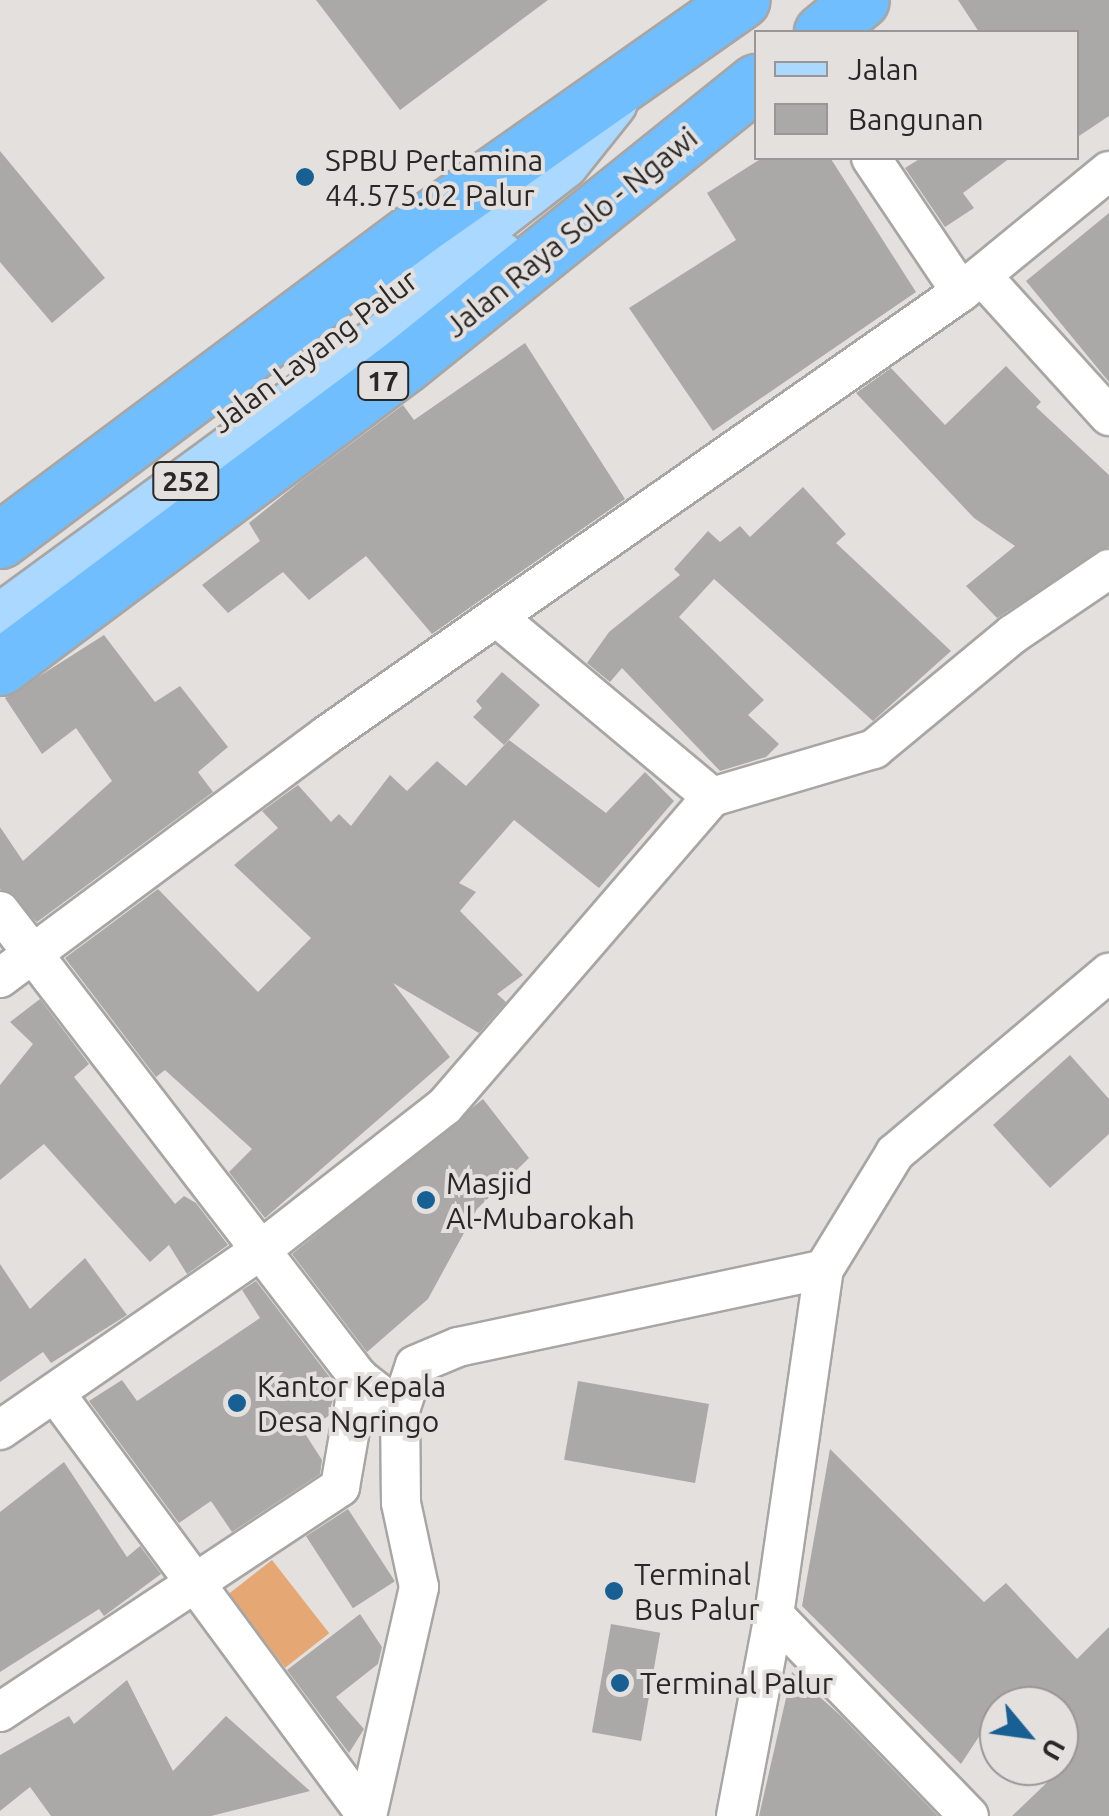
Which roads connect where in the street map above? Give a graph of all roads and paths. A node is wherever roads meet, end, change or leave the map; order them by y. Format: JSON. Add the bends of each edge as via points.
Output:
{"nodes":[{"id":1,"x":741,"y":0,"type":"edge"},
{"id":2,"x":862,"y":0,"type":"edge"},
{"id":3,"x":824,"y":30,"type":"edge"},
{"id":4,"x":754,"y":84,"type":"edge"},
{"id":5,"x":612,"y":97,"type":"junction"},
{"id":6,"x":664,"y":160,"type":"junction"},
{"id":7,"x":873,"y":160,"type":"edge"},
{"id":8,"x":1109,"y":171,"type":"edge"},
{"id":9,"x":972,"y":284,"type":"junction"},
{"id":10,"x":368,"y":331,"type":"junction"},
{"id":11,"x":1109,"y":416,"type":"edge"},
{"id":12,"x":0,"y":540,"type":"edge"},
{"id":13,"x":1109,"y":570,"type":"edge"},
{"id":14,"x":0,"y":588,"type":"edge"},
{"id":15,"x":498,"y":618,"type":"junction"},
{"id":16,"x":0,"y":622,"type":"edge"},
{"id":17,"x":0,"y":668,"type":"edge"},
{"id":18,"x":712,"y":797,"type":"junction"},
{"id":19,"x":0,"y":912,"type":"edge"},
{"id":20,"x":32,"y":952,"type":"junction"},
{"id":21,"x":1109,"y":974,"type":"edge"},
{"id":22,"x":0,"y":978,"type":"edge"},
{"id":23,"x":262,"y":1249,"type":"junction"},
{"id":24,"x":824,"y":1269,"type":"junction"},
{"id":25,"x":358,"y":1378,"type":"junction"},
{"id":26,"x":56,"y":1393,"type":"junction"},
{"id":27,"x":400,"y":1410,"type":"junction"},
{"id":28,"x":0,"y":1430,"type":"edge"},
{"id":29,"x":192,"y":1585,"type":"junction"},
{"id":30,"x":774,"y":1615,"type":"junction"},
{"id":31,"x":0,"y":1712,"type":"edge"},
{"id":32,"x":963,"y":1814,"type":"edge"},
{"id":33,"x":367,"y":1816,"type":"edge"},
{"id":34,"x":736,"y":1816,"type":"edge"}],
"edges":[{"from":1,"to":5,"type":"highway","number":"17"},
{"from":2,"to":3,"type":"highway"},
{"from":4,"to":6,"type":"highway","name":"Jalan Raya Solo - Ngawi","number":"17"},
{"from":5,"to":10,"type":"main road","name":"Jalan Layang Palur","number":"17","via":[[525,192]]},
{"from":5,"to":12,"type":"highway","number":"17","via":[[420,226]]},
{"from":6,"to":10,"type":"main road","name":"Jalan Layang Palur","number":"17","via":[[602,182]]},
{"from":6,"to":17,"type":"highway","name":"Jalan Raya Solo - Ngawi","number":"17"},
{"from":7,"to":9,"type":"street"},
{"from":8,"to":9,"type":"street"},
{"from":9,"to":11,"type":"street"},
{"from":9,"to":15,"type":"street"},
{"from":10,"to":14,"type":"main road","name":"Jalan Layang Palur","number":"252"},
{"from":10,"to":16,"type":"main road","name":"Jalan Layang Palur","number":"252"},
{"from":13,"to":18,"type":"street","via":[[1013,634],[874,749]]},
{"from":15,"to":18,"type":"street"},
{"from":15,"to":20,"type":"street"},
{"from":18,"to":23,"type":"street","via":[[482,1070]]},
{"from":19,"to":20,"type":"street"},
{"from":20,"to":22,"type":"street"},
{"from":20,"to":23,"type":"street"},
{"from":21,"to":24,"type":"street","via":[[895,1154]]},
{"from":23,"to":25,"type":"street"},
{"from":23,"to":26,"type":"street"},
{"from":24,"to":27,"type":"street","via":[[432,1354],[414,1364]]},
{"from":24,"to":30,"type":"street"},
{"from":25,"to":27,"type":"street"},
{"from":25,"to":29,"type":"street","via":[[340,1486]]},
{"from":26,"to":28,"type":"street"},
{"from":26,"to":29,"type":"street"},
{"from":27,"to":33,"type":"street","via":[[401,1503],[419,1587]]},
{"from":29,"to":31,"type":"street"},
{"from":29,"to":33,"type":"street"},
{"from":30,"to":32,"type":"street"},
{"from":30,"to":34,"type":"street"}]}
